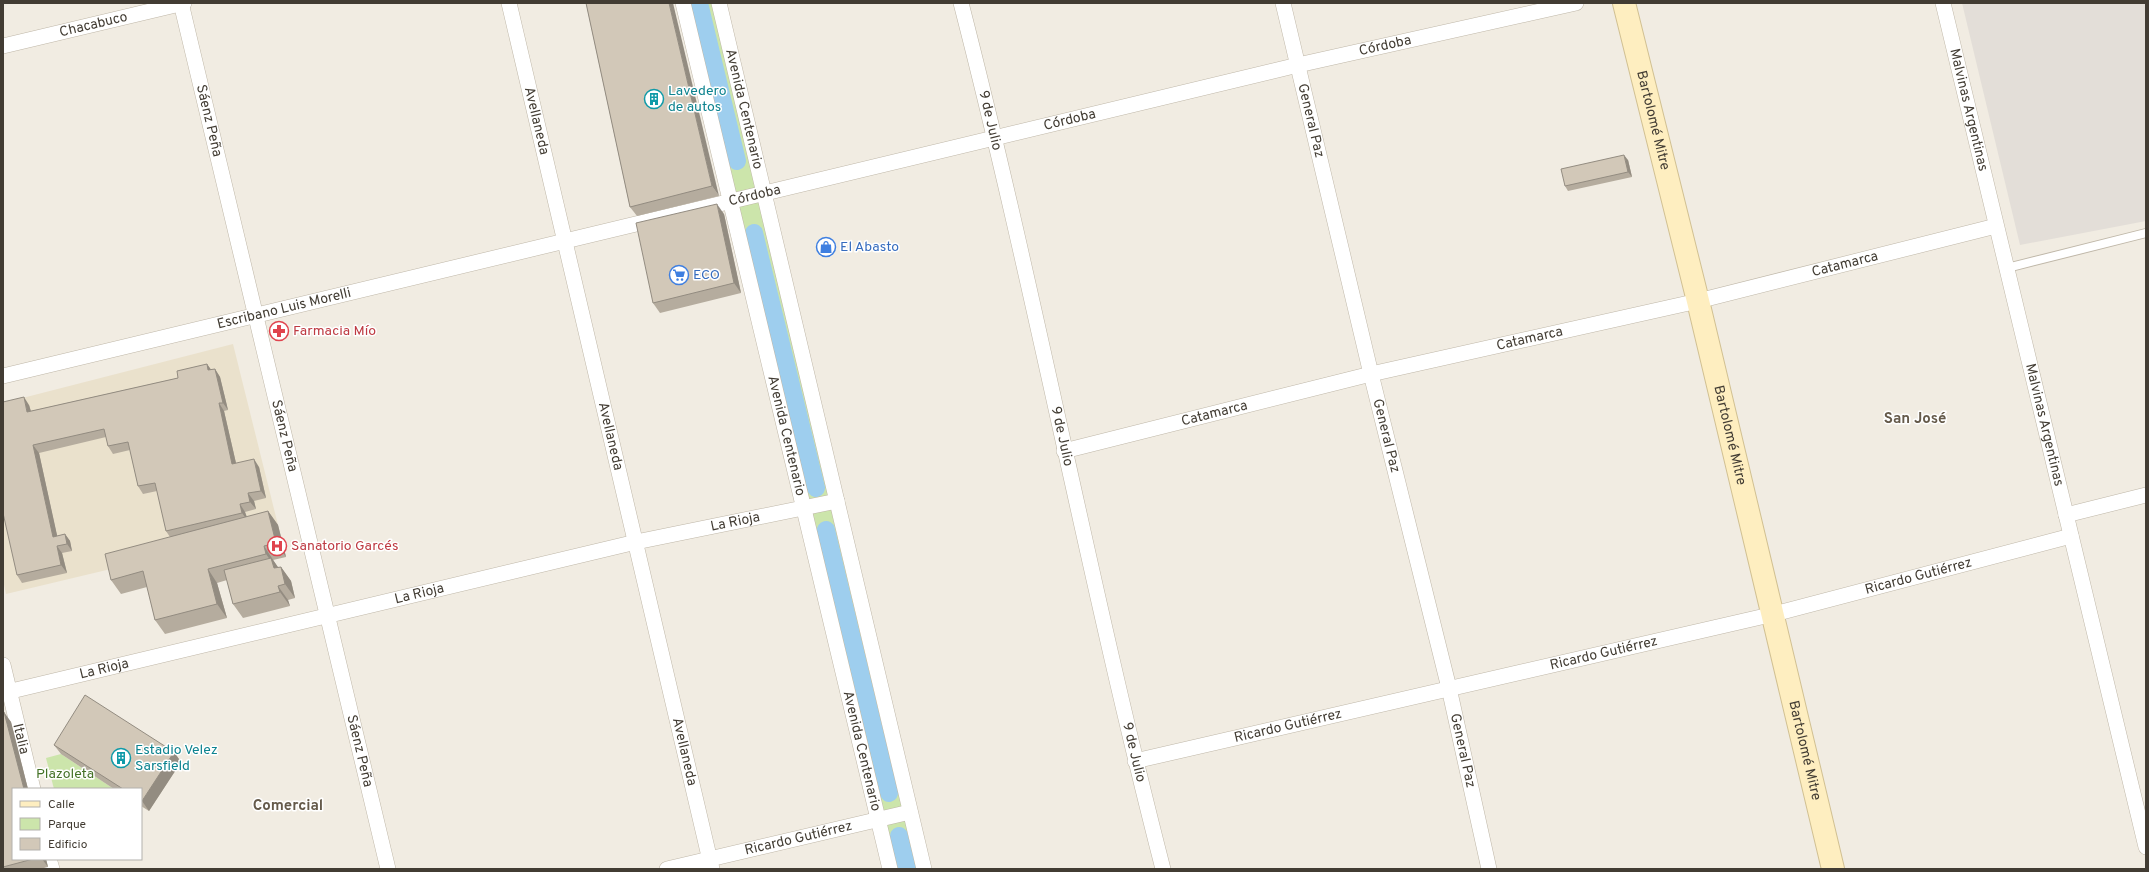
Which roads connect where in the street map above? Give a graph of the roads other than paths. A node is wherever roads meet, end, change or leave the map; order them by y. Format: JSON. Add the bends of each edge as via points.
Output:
{"nodes":[{"id":1,"x":182,"y":3,"type":"edge"},
{"id":2,"x":509,"y":3,"type":"edge"},
{"id":3,"x":683,"y":3,"type":"edge"},
{"id":4,"x":719,"y":3,"type":"edge"},
{"id":5,"x":961,"y":3,"type":"edge"},
{"id":6,"x":1283,"y":3,"type":"edge"},
{"id":7,"x":1576,"y":3,"type":"edge"},
{"id":8,"x":1624,"y":3,"type":"edge"},
{"id":9,"x":1942,"y":3,"type":"edge"},
{"id":10,"x":3,"y":46,"type":"edge"},
{"id":11,"x":1298,"y":65,"type":"junction"},
{"id":12,"x":996,"y":138,"type":"junction"},
{"id":13,"x":763,"y":193,"type":"junction"},
{"id":14,"x":730,"y":201,"type":"junction"},
{"id":15,"x":1996,"y":226,"type":"junction"},
{"id":16,"x":2146,"y":233,"type":"edge"},
{"id":17,"x":565,"y":240,"type":"junction"},
{"id":18,"x":2007,"y":268,"type":"junction"},
{"id":19,"x":1698,"y":301,"type":"junction"},
{"id":20,"x":255,"y":314,"type":"junction"},
{"id":21,"x":1371,"y":374,"type":"junction"},
{"id":22,"x":3,"y":376,"type":"edge"},
{"id":23,"x":1064,"y":451,"type":"junction"},
{"id":24,"x":2146,"y":494,"type":"edge"},
{"id":25,"x":836,"y":501,"type":"junction"},
{"id":26,"x":804,"y":507,"type":"junction"},
{"id":27,"x":2066,"y":515,"type":"junction"},
{"id":28,"x":2071,"y":536,"type":"junction"},
{"id":29,"x":636,"y":542,"type":"junction"},
{"id":30,"x":1774,"y":614,"type":"junction"},
{"id":31,"x":327,"y":616,"type":"junction"},
{"id":32,"x":3,"y":665,"type":"edge"},
{"id":33,"x":1449,"y":688,"type":"junction"},
{"id":34,"x":6,"y":692,"type":"edge"},
{"id":35,"x":1135,"y":761,"type":"junction"},
{"id":36,"x":33,"y":788,"type":"edge"},
{"id":37,"x":910,"y":812,"type":"junction"},
{"id":38,"x":878,"y":820,"type":"junction"},
{"id":39,"x":2146,"y":847,"type":"edge"},
{"id":40,"x":711,"y":864,"type":"edge"},
{"id":41,"x":388,"y":869,"type":"edge"},
{"id":42,"x":666,"y":869,"type":"edge"},
{"id":43,"x":890,"y":869,"type":"edge"},
{"id":44,"x":924,"y":869,"type":"edge"},
{"id":45,"x":1163,"y":869,"type":"edge"},
{"id":46,"x":1489,"y":869,"type":"edge"},
{"id":47,"x":1833,"y":869,"type":"edge"}],
"edges":[{"from":1,"to":10,"type":"street","name":"Chacabuco"},
{"from":1,"to":20,"type":"street","name":"Sáenz Peña"},
{"from":2,"to":17,"type":"street","name":"Avellaneda"},
{"from":3,"to":14,"type":"street","name":"Avenida Centenario"},
{"from":4,"to":13,"type":"street","name":"Avenida Centenario"},
{"from":5,"to":12,"type":"street","name":"9 de Julio"},
{"from":6,"to":11,"type":"street","name":"General Paz"},
{"from":7,"to":11,"type":"street","name":"Córdoba"},
{"from":8,"to":19,"type":"main road","name":"Bartolomé Mitre"},
{"from":9,"to":15,"type":"street","name":"Malvinas Argentinas"},
{"from":11,"to":12,"type":"street","name":"Córdoba"},
{"from":11,"to":21,"type":"street","name":"General Paz"},
{"from":12,"to":13,"type":"street","name":"Córdoba"},
{"from":12,"to":23,"type":"street","name":"9 de Julio"},
{"from":13,"to":14,"type":"street","name":"Córdoba"},
{"from":13,"to":25,"type":"street","name":"Avenida Centenario"},
{"from":14,"to":17,"type":"street","name":"Córdoba"},
{"from":14,"to":26,"type":"street","name":"Avenida Centenario"},
{"from":15,"to":18,"type":"street","name":"Malvinas Argentinas"},
{"from":15,"to":19,"type":"street","name":"Catamarca"},
{"from":16,"to":18,"type":"lane"},
{"from":17,"to":20,"type":"street","name":"Escribano Luis Morelli"},
{"from":17,"to":29,"type":"street","name":"Avellaneda"},
{"from":18,"to":27,"type":"street","name":"Malvinas Argentinas"},
{"from":19,"to":21,"type":"street","name":"Catamarca"},
{"from":19,"to":30,"type":"main road","name":"Bartolomé Mitre"},
{"from":20,"to":22,"type":"street","name":"Escribano Luis Morelli"},
{"from":20,"to":31,"type":"street","name":"Sáenz Peña"},
{"from":21,"to":23,"type":"street","name":"Catamarca"},
{"from":21,"to":33,"type":"street","name":"General Paz"},
{"from":23,"to":35,"type":"street","name":"9 de Julio"},
{"from":24,"to":27,"type":"street"},
{"from":25,"to":26,"type":"street","name":"La Rioja"},
{"from":25,"to":37,"type":"street","name":"Avenida Centenario"},
{"from":26,"to":29,"type":"street","name":"La Rioja"},
{"from":26,"to":38,"type":"street","name":"Avenida Centenario"},
{"from":27,"to":28,"type":"street","name":"Malvinas Argentinas"},
{"from":28,"to":30,"type":"street","name":"Ricardo Gutiérrez"},
{"from":28,"to":39,"type":"street","name":"Malvinas Argentinas"},
{"from":29,"to":31,"type":"street","name":"La Rioja"},
{"from":29,"to":40,"type":"street","name":"Avellaneda"},
{"from":30,"to":33,"type":"street","name":"Ricardo Gutiérrez"},
{"from":30,"to":47,"type":"main road","name":"Bartolomé Mitre"},
{"from":31,"to":34,"type":"street","name":"La Rioja"},
{"from":31,"to":41,"type":"street","name":"Sáenz Peña"},
{"from":32,"to":34,"type":"street","name":"Italia"},
{"from":33,"to":35,"type":"street","name":"Ricardo Gutiérrez"},
{"from":33,"to":46,"type":"street","name":"General Paz"},
{"from":34,"to":36,"type":"street","name":"Italia"},
{"from":35,"to":45,"type":"street","name":"9 de Julio"},
{"from":37,"to":38,"type":"street","name":"Ricardo Gutiérrez"},
{"from":37,"to":44,"type":"street","name":"Avenida Centenario"},
{"from":38,"to":40,"type":"street","name":"Ricardo Gutiérrez"},
{"from":38,"to":43,"type":"street","name":"Avenida Centenario"},
{"from":40,"to":42,"type":"street","name":"Ricardo Gutiérrez"}]}
